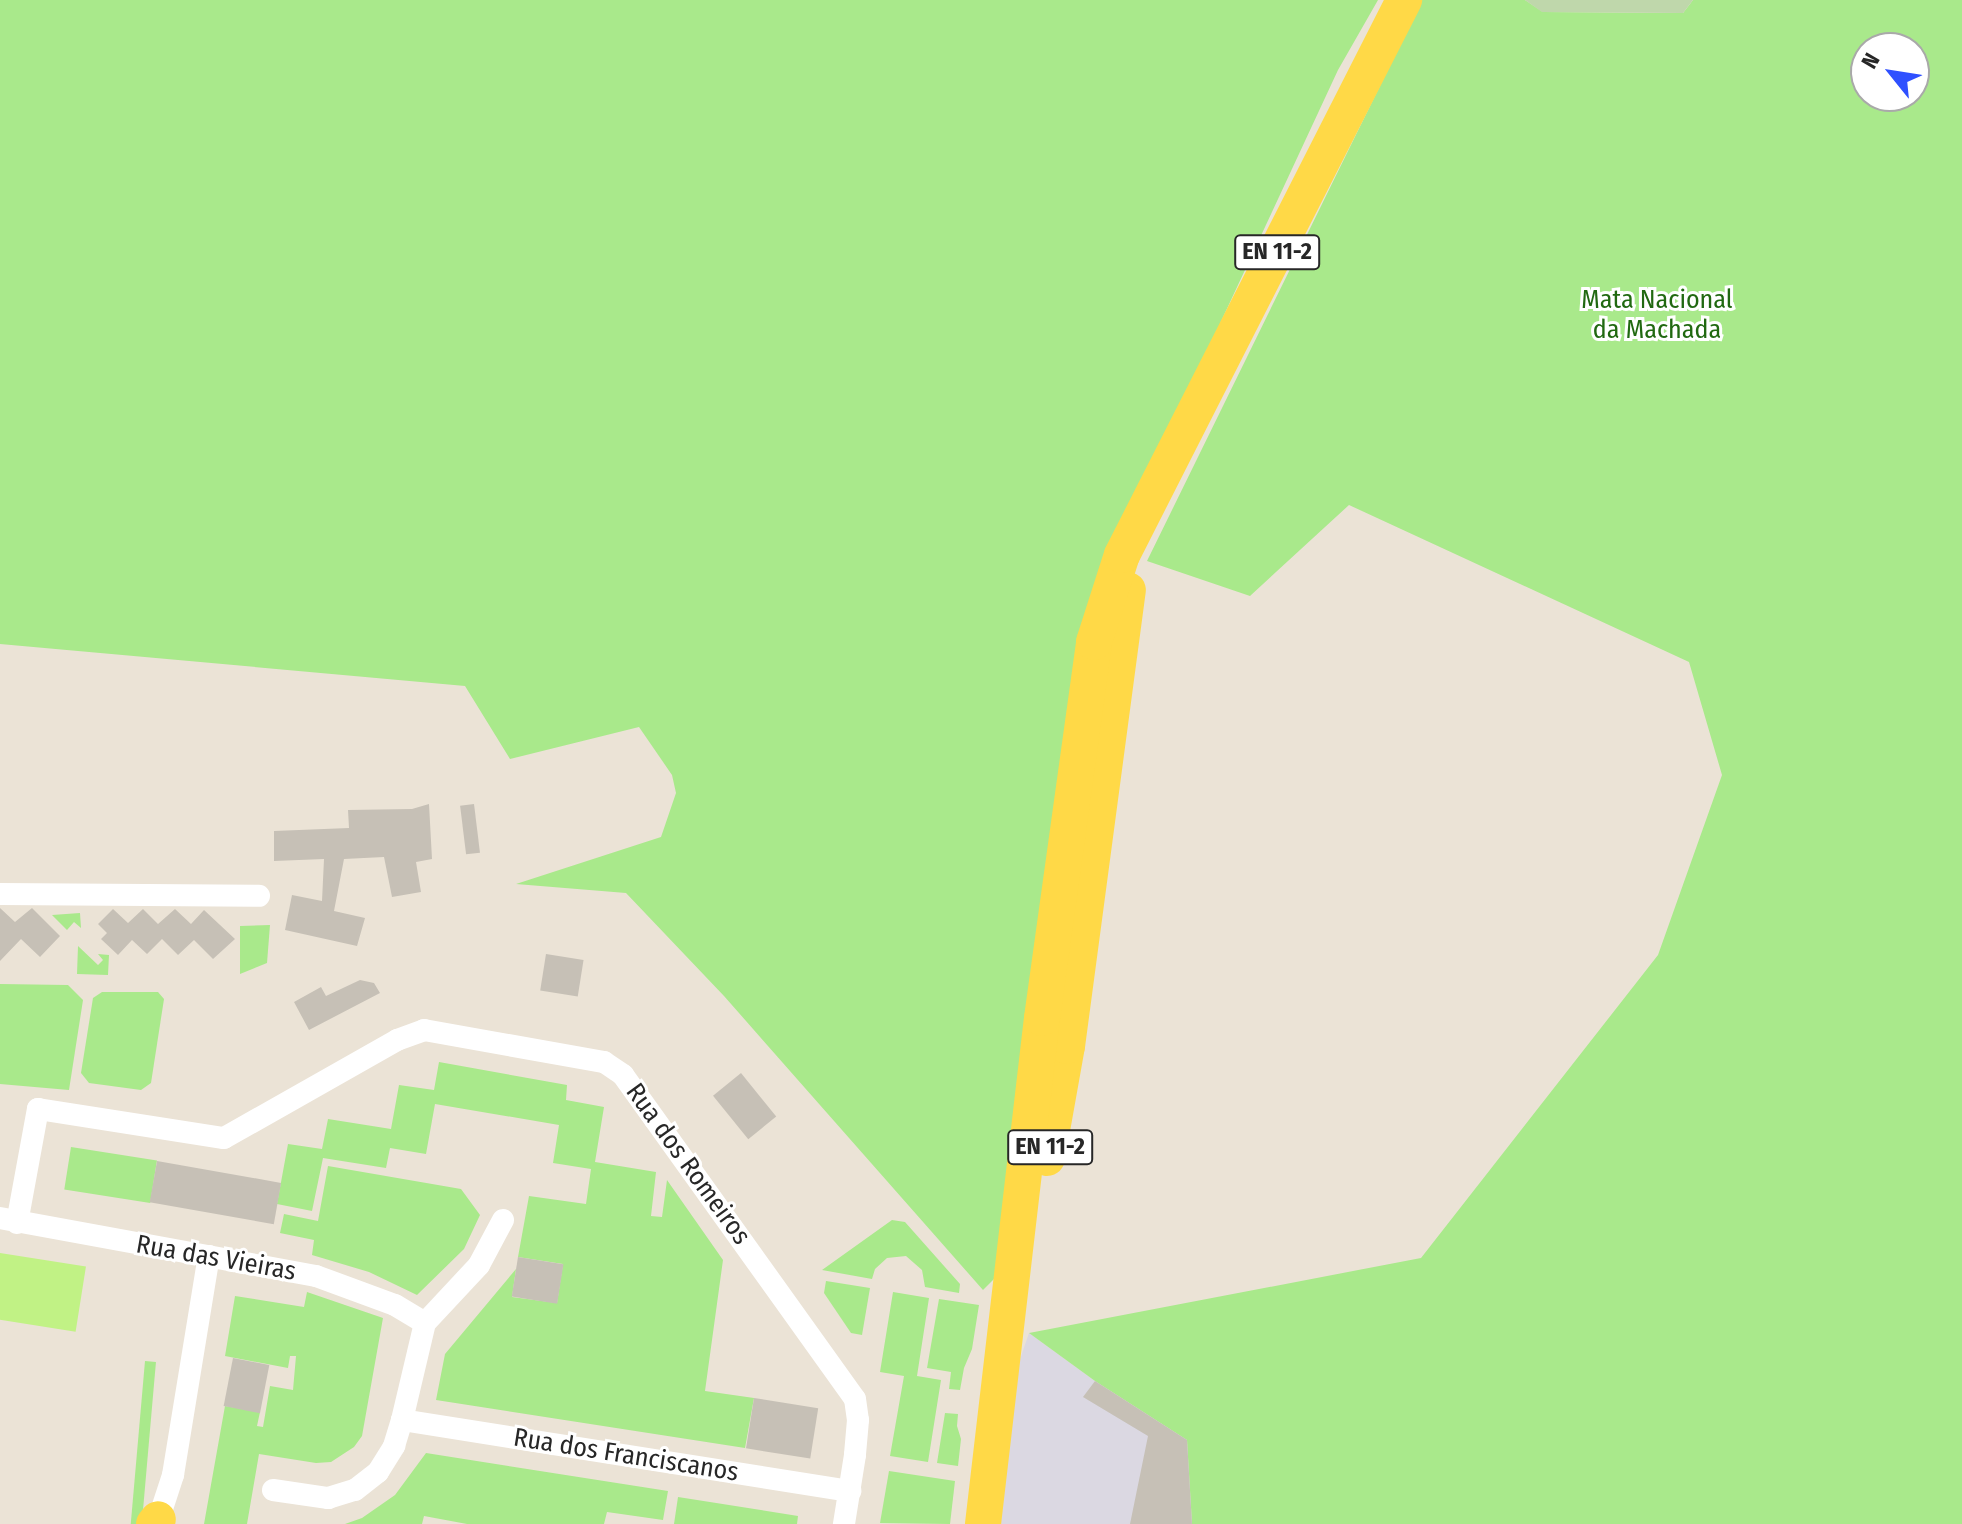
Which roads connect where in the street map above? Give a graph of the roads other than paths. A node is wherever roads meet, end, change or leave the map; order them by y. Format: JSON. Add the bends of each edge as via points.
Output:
{"nodes":[{"id":1,"x":1404,"y":0,"type":"edge"},
{"id":2,"x":0,"y":894,"type":"edge"},
{"id":3,"x":259,"y":896,"type":"dead end"},
{"id":4,"x":8,"y":1220,"type":"edge"},
{"id":5,"x":503,"y":1220,"type":"dead end"},
{"id":6,"x":209,"y":1256,"type":"junction"},
{"id":7,"x":425,"y":1323,"type":"junction"},
{"id":8,"x":402,"y":1420,"type":"junction"},
{"id":9,"x":273,"y":1490,"type":"dead end"},
{"id":10,"x":850,"y":1491,"type":"junction"},
{"id":11,"x":166,"y":1522,"type":"edge"},
{"id":12,"x":844,"y":1524,"type":"edge"},
{"id":13,"x":983,"y":1524,"type":"edge"}],
"edges":[{"from":1,"to":13,"type":"main road","number":"EN 11-2","via":[[1122,555],[1094,642],[1022,1179]]},
{"from":2,"to":3,"type":"street"},
{"from":4,"to":6,"type":"street","name":"Rua das Vieiras"},
{"from":4,"to":10,"type":"street","name":"Rua dos Romeiros","via":[[38,1109],[224,1138],[397,1040],[424,1030],[604,1062],[623,1075],[845,1381],[858,1420]]},
{"from":5,"to":7,"type":"street","via":[[479,1265]]},
{"from":6,"to":7,"type":"street","name":"Rua das Vieiras","via":[[316,1276],[395,1305]]},
{"from":6,"to":11,"type":"street"},
{"from":7,"to":8,"type":"street"},
{"from":8,"to":9,"type":"street","via":[[378,1472],[355,1490],[328,1498]]},
{"from":8,"to":10,"type":"street","name":"Rua dos Franciscanos"},
{"from":10,"to":12,"type":"street","name":"Rua dos Romeiros"}]}
